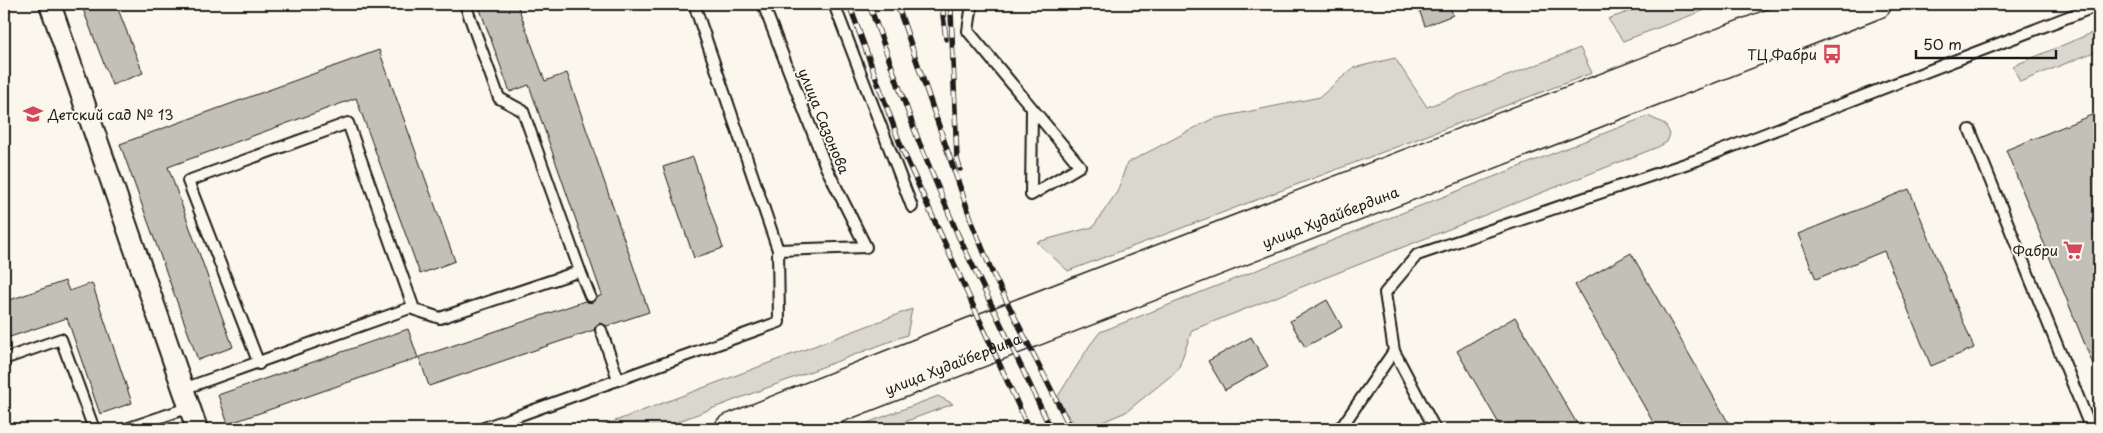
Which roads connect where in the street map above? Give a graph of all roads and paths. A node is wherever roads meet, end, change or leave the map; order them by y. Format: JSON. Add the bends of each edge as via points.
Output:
{"nodes":[{"id":1,"x":50,"y":4,"type":"edge"},
{"id":2,"x":465,"y":4,"type":"edge"},
{"id":3,"x":694,"y":4,"type":"edge"},
{"id":4,"x":763,"y":4,"type":"edge"},
{"id":5,"x":834,"y":4,"type":"edge"},
{"id":6,"x":972,"y":4,"type":"edge"},
{"id":7,"x":1821,"y":4,"type":"edge"},
{"id":8,"x":1877,"y":4,"type":"edge"},
{"id":9,"x":2099,"y":5,"type":"edge"},
{"id":10,"x":1032,"y":108,"type":"junction"},
{"id":11,"x":1970,"y":130,"type":"dead end"},
{"id":12,"x":912,"y":207,"type":"dead end"},
{"id":13,"x":778,"y":250,"type":"junction"},
{"id":14,"x":580,"y":271,"type":"junction"},
{"id":15,"x":590,"y":296,"type":"dead end"},
{"id":16,"x":414,"y":309,"type":"junction"},
{"id":17,"x":601,"y":330,"type":"dead end"},
{"id":18,"x":1394,"y":351,"type":"junction"},
{"id":19,"x":4,"y":359,"type":"edge"},
{"id":20,"x":258,"y":364,"type":"junction"},
{"id":21,"x":618,"y":380,"type":"junction"},
{"id":22,"x":187,"y":398,"type":"junction"},
{"id":23,"x":94,"y":429,"type":"edge"},
{"id":24,"x":126,"y":429,"type":"edge"},
{"id":25,"x":197,"y":429,"type":"edge"},
{"id":26,"x":481,"y":429,"type":"edge"},
{"id":27,"x":729,"y":429,"type":"edge"},
{"id":28,"x":784,"y":429,"type":"edge"},
{"id":29,"x":1336,"y":429,"type":"edge"},
{"id":30,"x":1435,"y":429,"type":"edge"},
{"id":31,"x":2091,"y":429,"type":"edge"}],
"edges":[{"from":1,"to":22,"type":"street"},
{"from":2,"to":14,"type":"lane","via":[[500,98],[523,111]]},
{"from":3,"to":13,"type":"lane"},
{"from":4,"to":13,"type":"lane","name":"улица Сазонова","via":[[826,167],[866,247]]},
{"from":5,"to":12,"type":"lane"},
{"from":6,"to":10,"type":"lane","via":[[968,31]]},
{"from":7,"to":27,"type":"main road","name":"улица Худайбердина"},
{"from":8,"to":28,"type":"main road","name":"улица Худайбердина"},
{"from":9,"to":18,"type":"lane","via":[[1697,160],[1417,255],[1385,293]]},
{"from":10,"to":10,"type":"lane","via":[[1080,166],[1031,195],[1032,118]]},
{"from":11,"to":31,"type":"lane"},
{"from":13,"to":21,"type":"lane","via":[[779,322]]},
{"from":14,"to":15,"type":"lane"},
{"from":14,"to":16,"type":"lane","via":[[440,318]]},
{"from":16,"to":20,"type":"lane"},
{"from":16,"to":20,"type":"lane","via":[[348,123],[188,181]]},
{"from":17,"to":21,"type":"lane"},
{"from":18,"to":29,"type":"lane","via":[[1343,425]]},
{"from":18,"to":30,"type":"lane"},
{"from":19,"to":23,"type":"lane","via":[[61,338]]},
{"from":20,"to":22,"type":"lane"},
{"from":21,"to":26,"type":"lane"},
{"from":22,"to":24,"type":"lane"},
{"from":22,"to":25,"type":"street"}]}
